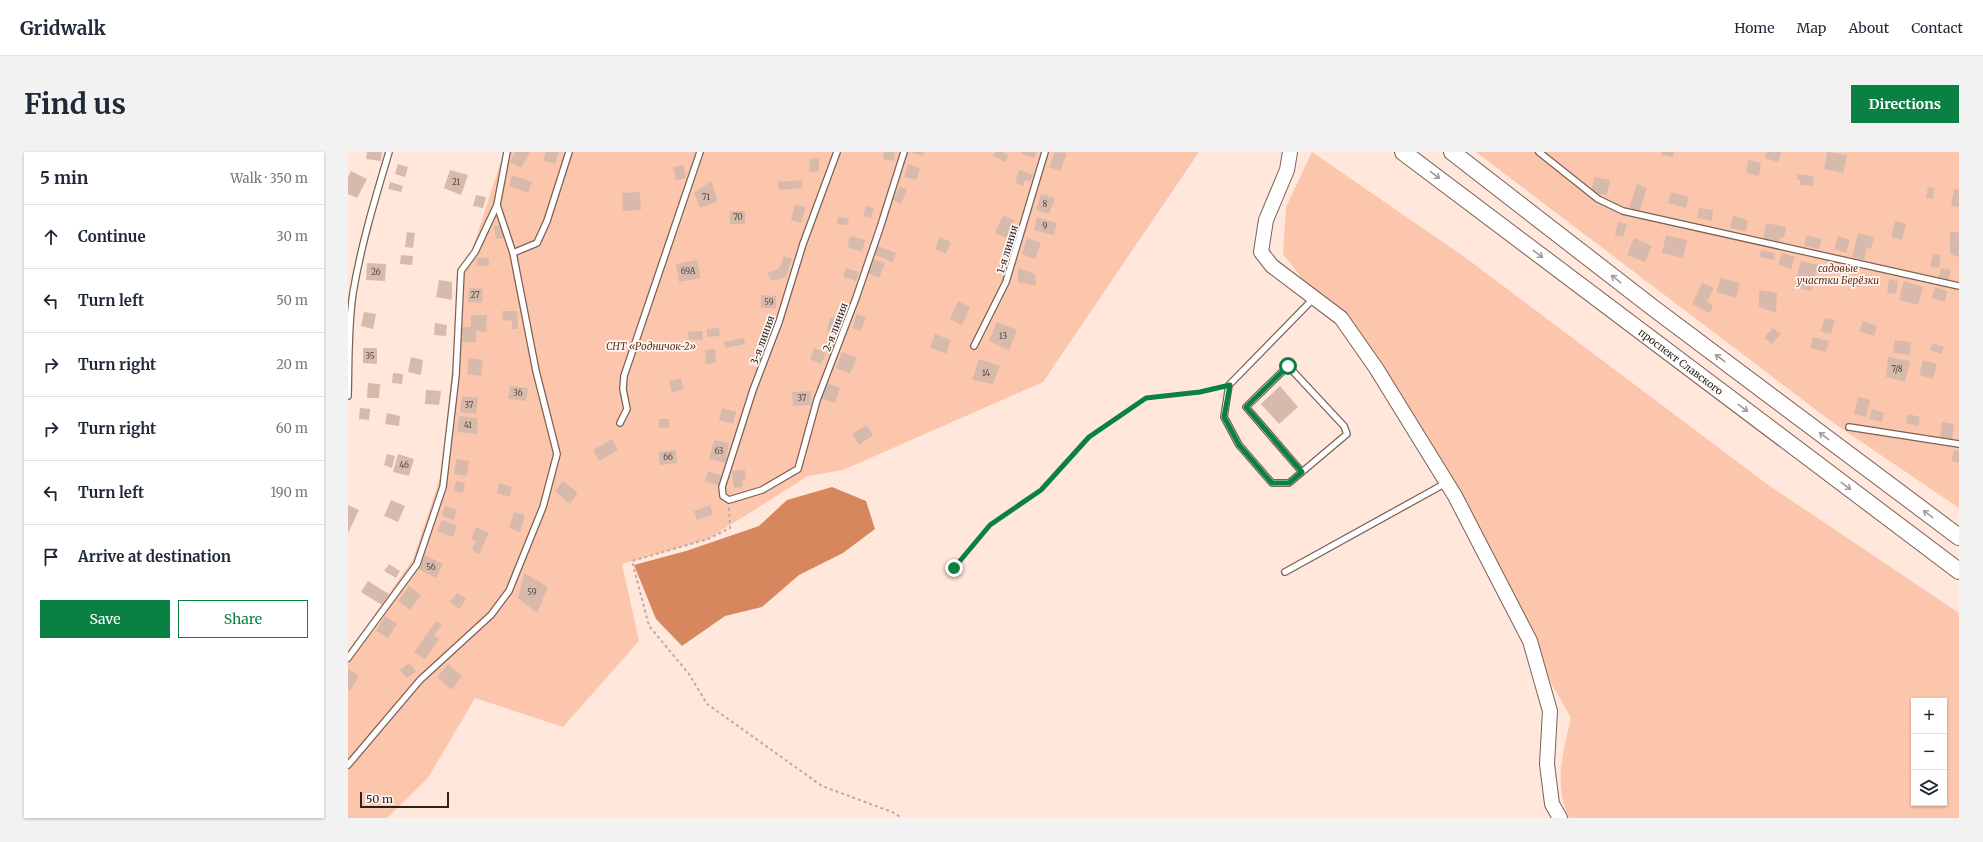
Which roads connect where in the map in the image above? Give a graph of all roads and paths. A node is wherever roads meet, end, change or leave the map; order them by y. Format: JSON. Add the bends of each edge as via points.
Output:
{"nodes":[{"id":1,"x":389,"y":152,"type":"edge"},
{"id":2,"x":507,"y":152,"type":"edge"},
{"id":3,"x":569,"y":152,"type":"edge"},
{"id":4,"x":700,"y":152,"type":"edge"},
{"id":5,"x":837,"y":152,"type":"edge"},
{"id":6,"x":904,"y":152,"type":"edge"},
{"id":7,"x":1045,"y":152,"type":"edge"},
{"id":8,"x":1290,"y":152,"type":"edge"},
{"id":9,"x":1403,"y":152,"type":"edge"},
{"id":10,"x":1452,"y":152,"type":"edge"},
{"id":11,"x":1539,"y":152,"type":"edge"},
{"id":12,"x":497,"y":204,"type":"junction"},
{"id":13,"x":513,"y":253,"type":"junction"},
{"id":14,"x":1959,"y":286,"type":"edge"},
{"id":15,"x":1314,"y":298,"type":"junction"},
{"id":16,"x":974,"y":346,"type":"dead end"},
{"id":17,"x":1230,"y":385,"type":"junction"},
{"id":18,"x":348,"y":396,"type":"edge"},
{"id":19,"x":620,"y":423,"type":"dead end"},
{"id":20,"x":1849,"y":427,"type":"dead end"},
{"id":21,"x":1959,"y":444,"type":"edge"},
{"id":22,"x":1302,"y":472,"type":"junction"},
{"id":23,"x":1447,"y":483,"type":"junction"},
{"id":24,"x":729,"y":500,"type":"junction"},
{"id":25,"x":1959,"y":537,"type":"edge"},
{"id":26,"x":954,"y":568,"type":"dead end"},
{"id":27,"x":1959,"y":571,"type":"edge"},
{"id":28,"x":1285,"y":572,"type":"dead end"},
{"id":29,"x":348,"y":658,"type":"edge"},
{"id":30,"x":348,"y":765,"type":"edge"},
{"id":31,"x":902,"y":818,"type":"edge"},
{"id":32,"x":1560,"y":818,"type":"edge"}],
"edges":[{"from":1,"to":18,"type":"lane","via":[[366,229],[353,294]]},
{"from":2,"to":12,"type":"lane"},
{"from":3,"to":13,"type":"lane","via":[[547,221],[537,243]]},
{"from":4,"to":19,"type":"lane","via":[[624,376],[623,389],[627,409]]},
{"from":5,"to":24,"type":"lane","name":"3-я линия","via":[[803,244],[722,487],[723,496]]},
{"from":6,"to":24,"type":"lane","name":"2-я линия","via":[[878,235],[817,400],[798,469],[762,490]]},
{"from":7,"to":16,"type":"lane","name":"1-я линия","via":[[1006,282]]},
{"from":8,"to":15,"type":"street","via":[[1287,170],[1266,220],[1261,252],[1272,266]]},
{"from":9,"to":27,"type":"main road","name":"проспект Славского","one_way":true},
{"from":25,"to":10,"type":"main road","one_way":true,"via":[[1652,307]]},
{"from":11,"to":14,"type":"lane","via":[[1598,199],[1623,211]]},
{"from":12,"to":13,"type":"lane"},
{"from":12,"to":29,"type":"lane","via":[[476,252],[461,271],[456,375],[443,486],[417,564]]},
{"from":13,"to":30,"type":"lane","via":[[536,371],[556,454],[543,507],[509,591],[491,615],[420,680]]},
{"from":15,"to":17,"type":"lane"},
{"from":15,"to":23,"type":"street","via":[[1341,318],[1376,368]]},
{"from":17,"to":22,"type":"lane","via":[[1224,417],[1239,445],[1272,483],[1289,483]]},
{"from":17,"to":26,"type":"path","via":[[1200,392],[1146,398],[1089,437],[1041,490],[990,525]]},
{"from":20,"to":21,"type":"lane"},
{"from":22,"to":22,"type":"lane","via":[[1347,434],[1344,426],[1288,366],[1246,407]]},
{"from":23,"to":28,"type":"lane"},
{"from":23,"to":32,"type":"street","via":[[1530,642],[1550,711],[1547,764],[1552,804]]},
{"from":24,"to":31,"type":"path","via":[[730,528],[708,538],[632,561],[649,626],[689,674],[707,704],[822,786]]}]}
